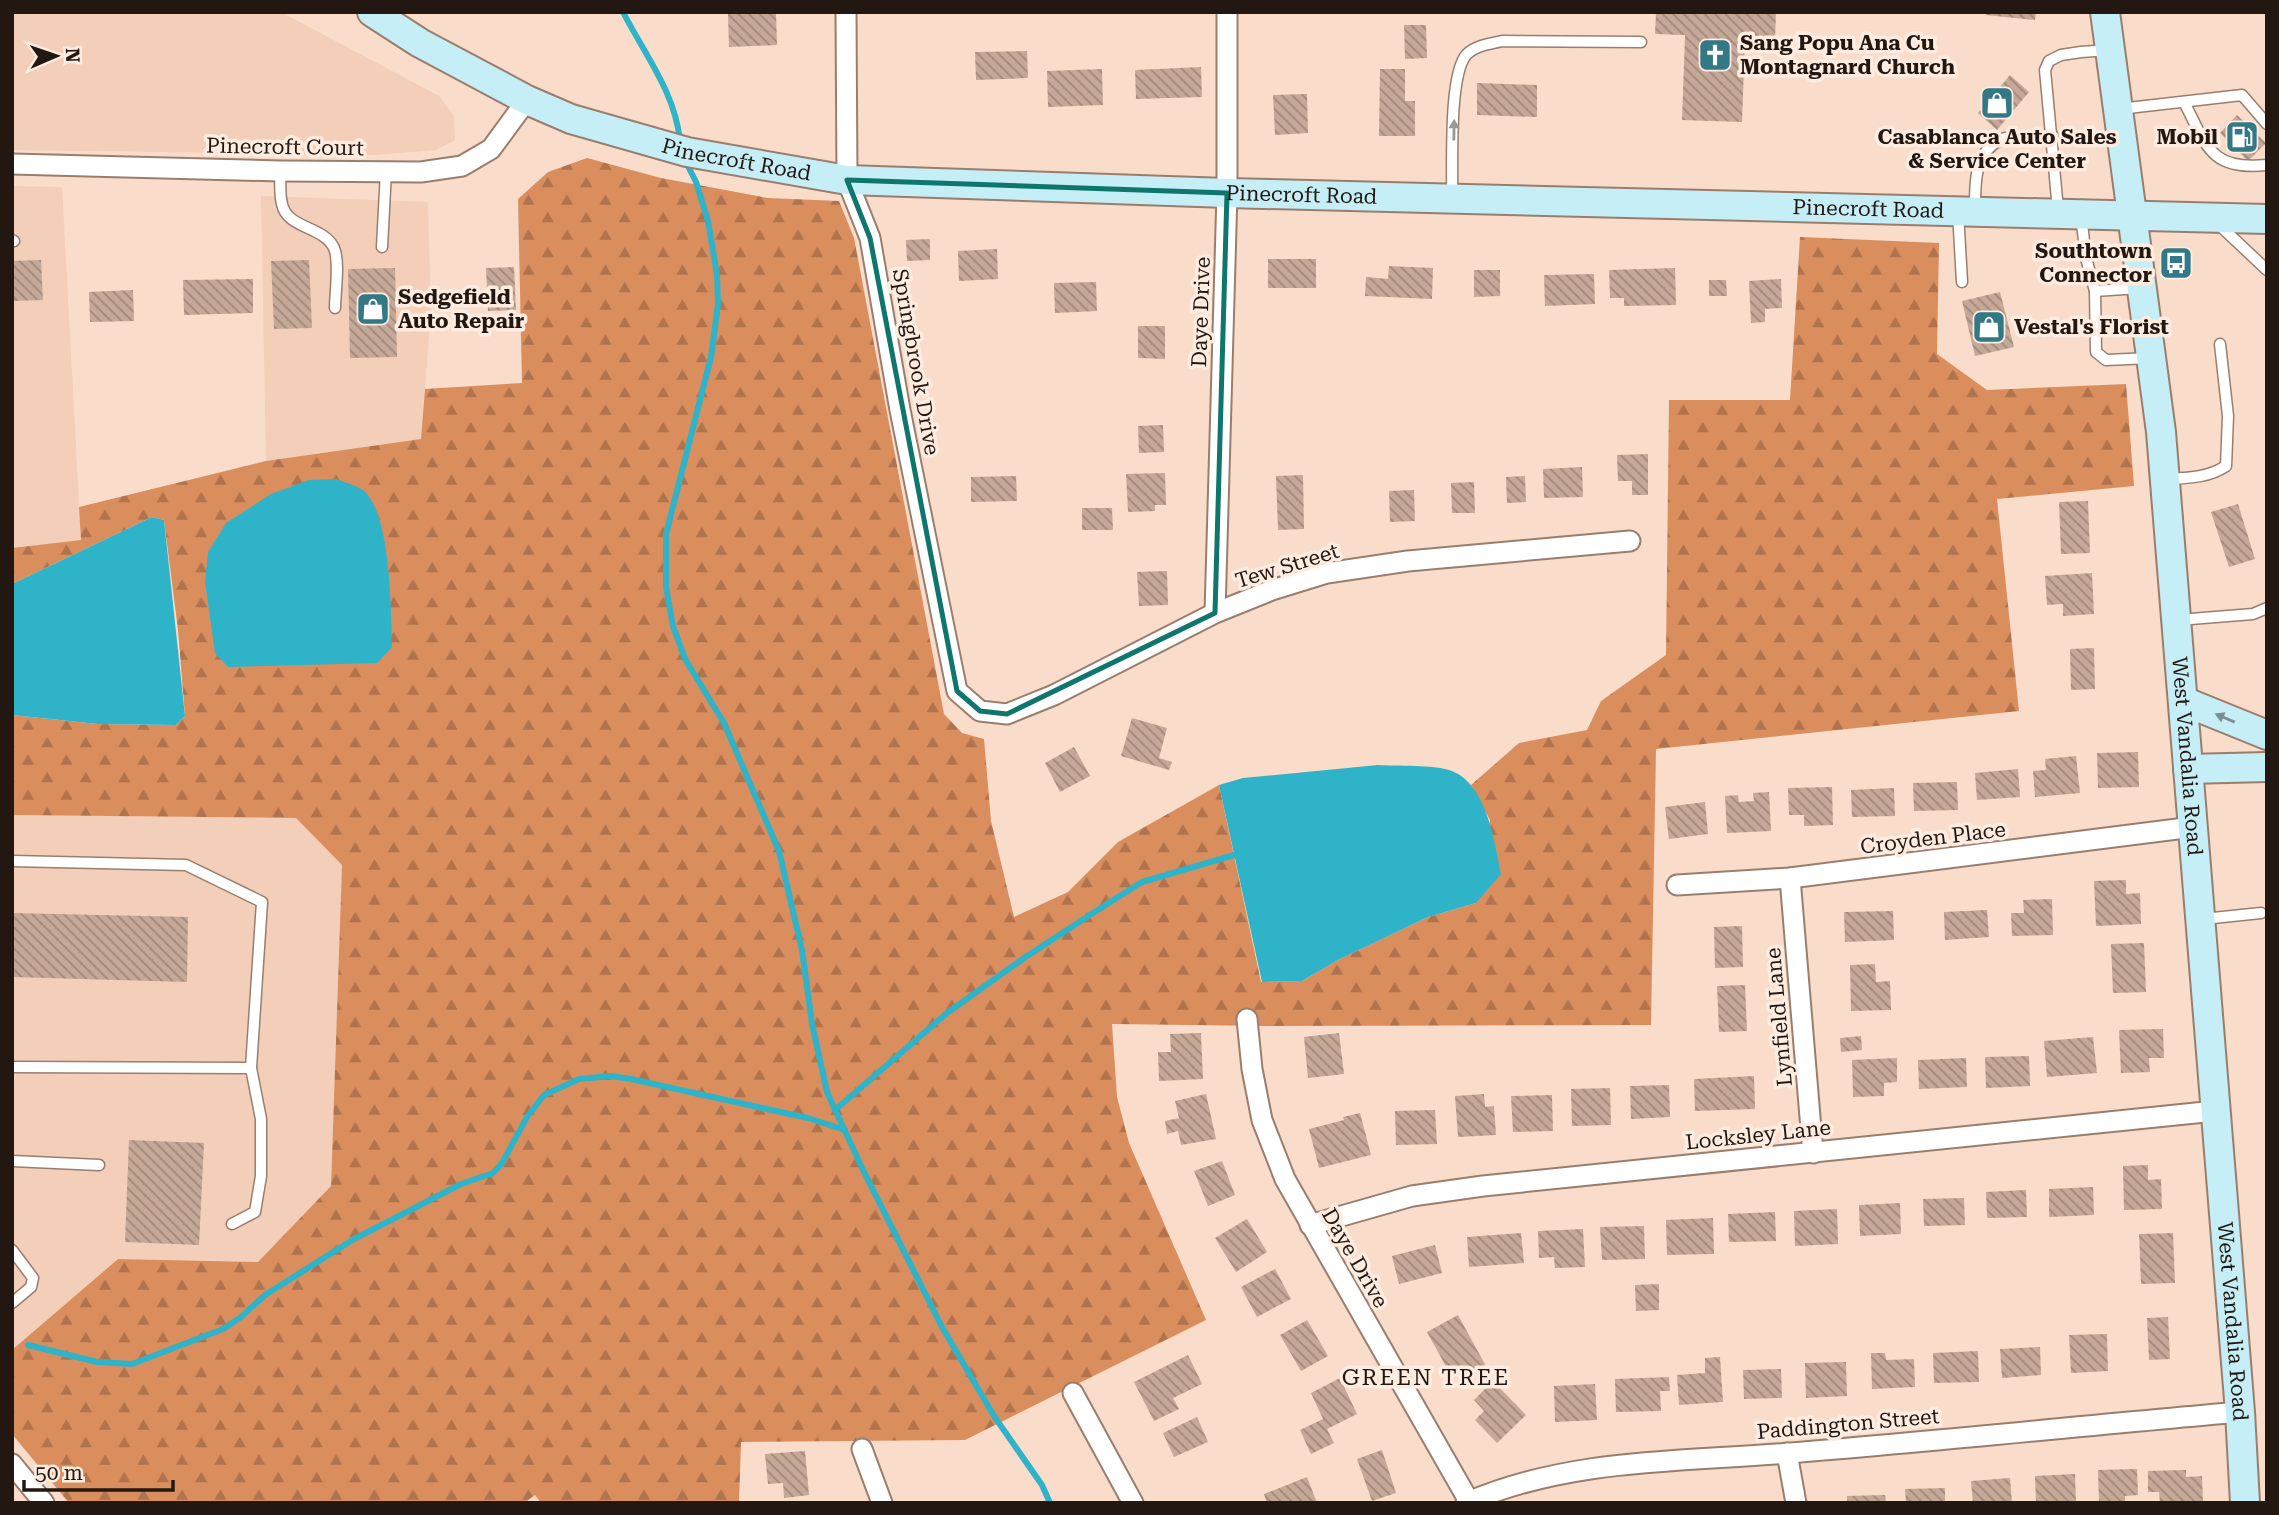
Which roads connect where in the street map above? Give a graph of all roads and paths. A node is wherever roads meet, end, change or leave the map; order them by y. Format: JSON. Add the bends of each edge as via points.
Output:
{"nodes":[{"id":1,"x":372,"y":12,"type":"edge"},
{"id":2,"x":846,"y":12,"type":"edge"},
{"id":3,"x":1227,"y":12,"type":"edge"},
{"id":4,"x":2105,"y":12,"type":"edge"},
{"id":5,"x":1641,"y":42,"type":"dead end"},
{"id":6,"x":2110,"y":50,"type":"junction"},
{"id":7,"x":527,"y":100,"type":"junction"},
{"id":8,"x":2184,"y":102,"type":"junction"},
{"id":9,"x":2118,"y":109,"type":"junction"},
{"id":10,"x":2267,"y":124,"type":"edge"},
{"id":11,"x":2053,"y":136,"type":"junction"},
{"id":12,"x":12,"y":164,"type":"edge"},
{"id":13,"x":2267,"y":165,"type":"edge"},
{"id":14,"x":280,"y":171,"type":"junction"},
{"id":15,"x":386,"y":171,"type":"junction"},
{"id":16,"x":848,"y":180,"type":"junction"},
{"id":17,"x":1227,"y":193,"type":"junction"},
{"id":18,"x":1452,"y":198,"type":"junction"},
{"id":19,"x":1967,"y":212,"type":"junction"},
{"id":20,"x":2070,"y":215,"type":"junction"},
{"id":21,"x":2134,"y":216,"type":"junction"},
{"id":22,"x":2211,"y":218,"type":"junction"},
{"id":23,"x":2267,"y":219,"type":"edge"},
{"id":24,"x":382,"y":247,"type":"dead end"},
{"id":25,"x":2267,"y":270,"type":"edge"},
{"id":26,"x":1962,"y":282,"type":"dead end"},
{"id":27,"x":2143,"y":288,"type":"junction"},
{"id":28,"x":2095,"y":291,"type":"junction"},
{"id":29,"x":335,"y":308,"type":"dead end"},
{"id":30,"x":2220,"y":344,"type":"dead end"},
{"id":31,"x":2152,"y":358,"type":"junction"},
{"id":32,"x":2165,"y":479,"type":"junction"},
{"id":33,"x":1630,"y":541,"type":"dead end"},
{"id":34,"x":2267,"y":608,"type":"edge"},
{"id":35,"x":1215,"y":613,"type":"junction"},
{"id":36,"x":2176,"y":621,"type":"junction"},
{"id":37,"x":2183,"y":701,"type":"junction"},
{"id":38,"x":980,"y":710,"type":"joint"},
{"id":39,"x":2267,"y":736,"type":"edge"},
{"id":40,"x":2267,"y":767,"type":"edge"},
{"id":41,"x":2189,"y":769,"type":"junction"},
{"id":42,"x":2193,"y":827,"type":"junction"},
{"id":43,"x":12,"y":861,"type":"edge"},
{"id":44,"x":1790,"y":878,"type":"junction"},
{"id":45,"x":1677,"y":885,"type":"dead end"},
{"id":46,"x":2261,"y":913,"type":"dead end"},
{"id":47,"x":2200,"y":919,"type":"junction"},
{"id":48,"x":1247,"y":1019,"type":"dead end"},
{"id":49,"x":12,"y":1066,"type":"edge"},
{"id":50,"x":251,"y":1068,"type":"junction"},
{"id":51,"x":2215,"y":1111,"type":"junction"},
{"id":52,"x":1812,"y":1153,"type":"junction"},
{"id":53,"x":12,"y":1161,"type":"edge"},
{"id":54,"x":100,"y":1165,"type":"dead end"},
{"id":55,"x":232,"y":1224,"type":"dead end"},
{"id":56,"x":1310,"y":1225,"type":"junction"},
{"id":57,"x":12,"y":1250,"type":"edge"},
{"id":58,"x":12,"y":1304,"type":"edge"},
{"id":59,"x":1073,"y":1394,"type":"dead end"},
{"id":60,"x":2240,"y":1412,"type":"junction"},
{"id":61,"x":862,"y":1449,"type":"dead end"},
{"id":62,"x":1787,"y":1453,"type":"junction"},
{"id":63,"x":12,"y":1464,"type":"edge"},
{"id":64,"x":1468,"y":1502,"type":"edge"},
{"id":65,"x":44,"y":1503,"type":"edge"},
{"id":66,"x":882,"y":1503,"type":"edge"},
{"id":67,"x":1133,"y":1503,"type":"edge"},
{"id":68,"x":1796,"y":1503,"type":"edge"},
{"id":69,"x":2245,"y":1503,"type":"edge"}],
"edges":[{"from":1,"to":7,"type":"street","name":"Pinecroft Road"},
{"from":2,"to":16,"type":"street","name":"Springbrook Drive"},
{"from":3,"to":17,"type":"street","name":"Daye Drive"},
{"from":4,"to":6,"type":"street","name":"West Vandalia Road"},
{"from":18,"to":5,"type":"lane","one_way":true,"via":[[1457,75],[1466,55],[1502,41]]},
{"from":6,"to":9,"type":"street","name":"West Vandalia Road"},
{"from":6,"to":11,"type":"lane","via":[[2061,55],[2049,61],[2045,70]]},
{"from":7,"to":15,"type":"street","name":"Pinecroft Court","via":[[491,149],[462,166]]},
{"from":7,"to":16,"type":"street","name":"Pinecroft Road","via":[[571,119],[687,152]]},
{"from":8,"to":9,"type":"lane"},
{"from":8,"to":10,"type":"lane","via":[[2242,95]]},
{"from":8,"to":13,"type":"lane","via":[[2209,150],[2231,165]]},
{"from":9,"to":21,"type":"street","name":"West Vandalia Road"},
{"from":11,"to":19,"type":"lane","via":[[2003,139],[1982,155]]},
{"from":11,"to":20,"type":"lane"},
{"from":12,"to":14,"type":"street","name":"Pinecroft Court"},
{"from":14,"to":15,"type":"street","name":"Pinecroft Court"},
{"from":14,"to":29,"type":"lane","via":[[286,214],[334,247]]},
{"from":15,"to":24,"type":"lane"},
{"from":16,"to":17,"type":"street","name":"Pinecroft Road"},
{"from":16,"to":38,"type":"street","name":"Springbrook Drive","via":[[870,238],[957,691]]},
{"from":17,"to":18,"type":"street","name":"Pinecroft Road"},
{"from":17,"to":35,"type":"street","name":"Daye Drive"},
{"from":18,"to":19,"type":"street","name":"Pinecroft Road"},
{"from":19,"to":20,"type":"street","name":"Pinecroft Road"},
{"from":19,"to":26,"type":"lane"},
{"from":20,"to":21,"type":"street","name":"Pinecroft Road"},
{"from":20,"to":28,"type":"lane"},
{"from":21,"to":22,"type":"street","name":"Pinecroft Road"},
{"from":21,"to":27,"type":"street","name":"West Vandalia Road"},
{"from":22,"to":23,"type":"street","name":"Pinecroft Road"},
{"from":22,"to":25,"type":"lane"},
{"from":27,"to":28,"type":"lane"},
{"from":27,"to":31,"type":"street","name":"West Vandalia Road"},
{"from":28,"to":31,"type":"lane","via":[[2096,352],[2106,360]]},
{"from":30,"to":32,"type":"lane","via":[[2228,416],[2226,466],[2200,477]]},
{"from":31,"to":32,"type":"street","name":"West Vandalia Road"},
{"from":32,"to":36,"type":"street","name":"West Vandalia Road"},
{"from":33,"to":35,"type":"street","name":"Tew Street","via":[[1327,573]]},
{"from":34,"to":36,"type":"lane","via":[[2253,614]]},
{"from":35,"to":38,"type":"street","name":"Tew Street","via":[[1042,700],[1007,714]]},
{"from":36,"to":37,"type":"street","name":"West Vandalia Road"},
{"from":39,"to":37,"type":"street","one_way":true},
{"from":37,"to":41,"type":"street","name":"West Vandalia Road"},
{"from":40,"to":41,"type":"street"},
{"from":41,"to":42,"type":"street","name":"West Vandalia Road"},
{"from":42,"to":44,"type":"street","name":"Croyden Place"},
{"from":42,"to":47,"type":"street","name":"West Vandalia Road"},
{"from":43,"to":50,"type":"lane","via":[[186,865],[262,902]]},
{"from":44,"to":45,"type":"street","name":"Croyden Place"},
{"from":44,"to":52,"type":"street","name":"Lynfield Lane"},
{"from":46,"to":47,"type":"lane"},
{"from":47,"to":51,"type":"street","name":"West Vandalia Road"},
{"from":48,"to":56,"type":"street","name":"Daye Drive","via":[[1262,1120],[1285,1179]]},
{"from":49,"to":50,"type":"lane"},
{"from":50,"to":55,"type":"lane","via":[[261,1119],[261,1176],[255,1212]]},
{"from":51,"to":52,"type":"street","name":"Locksley Lane"},
{"from":51,"to":60,"type":"street","name":"West Vandalia Road"},
{"from":52,"to":56,"type":"street","name":"Locksley Lane","via":[[1483,1185],[1412,1196]]},
{"from":53,"to":54,"type":"lane"},
{"from":56,"to":64,"type":"street","name":"Daye Drive"},
{"from":57,"to":58,"type":"lane","via":[[33,1278],[31,1287]]},
{"from":59,"to":67,"type":"street"},
{"from":60,"to":62,"type":"street","name":"Paddington Street"},
{"from":60,"to":69,"type":"street","name":"West Vandalia Road"},
{"from":61,"to":66,"type":"street"},
{"from":62,"to":64,"type":"street","name":"Paddington Street","via":[[1565,1471]]},
{"from":62,"to":68,"type":"street"},
{"from":63,"to":65,"type":"street"}]}
